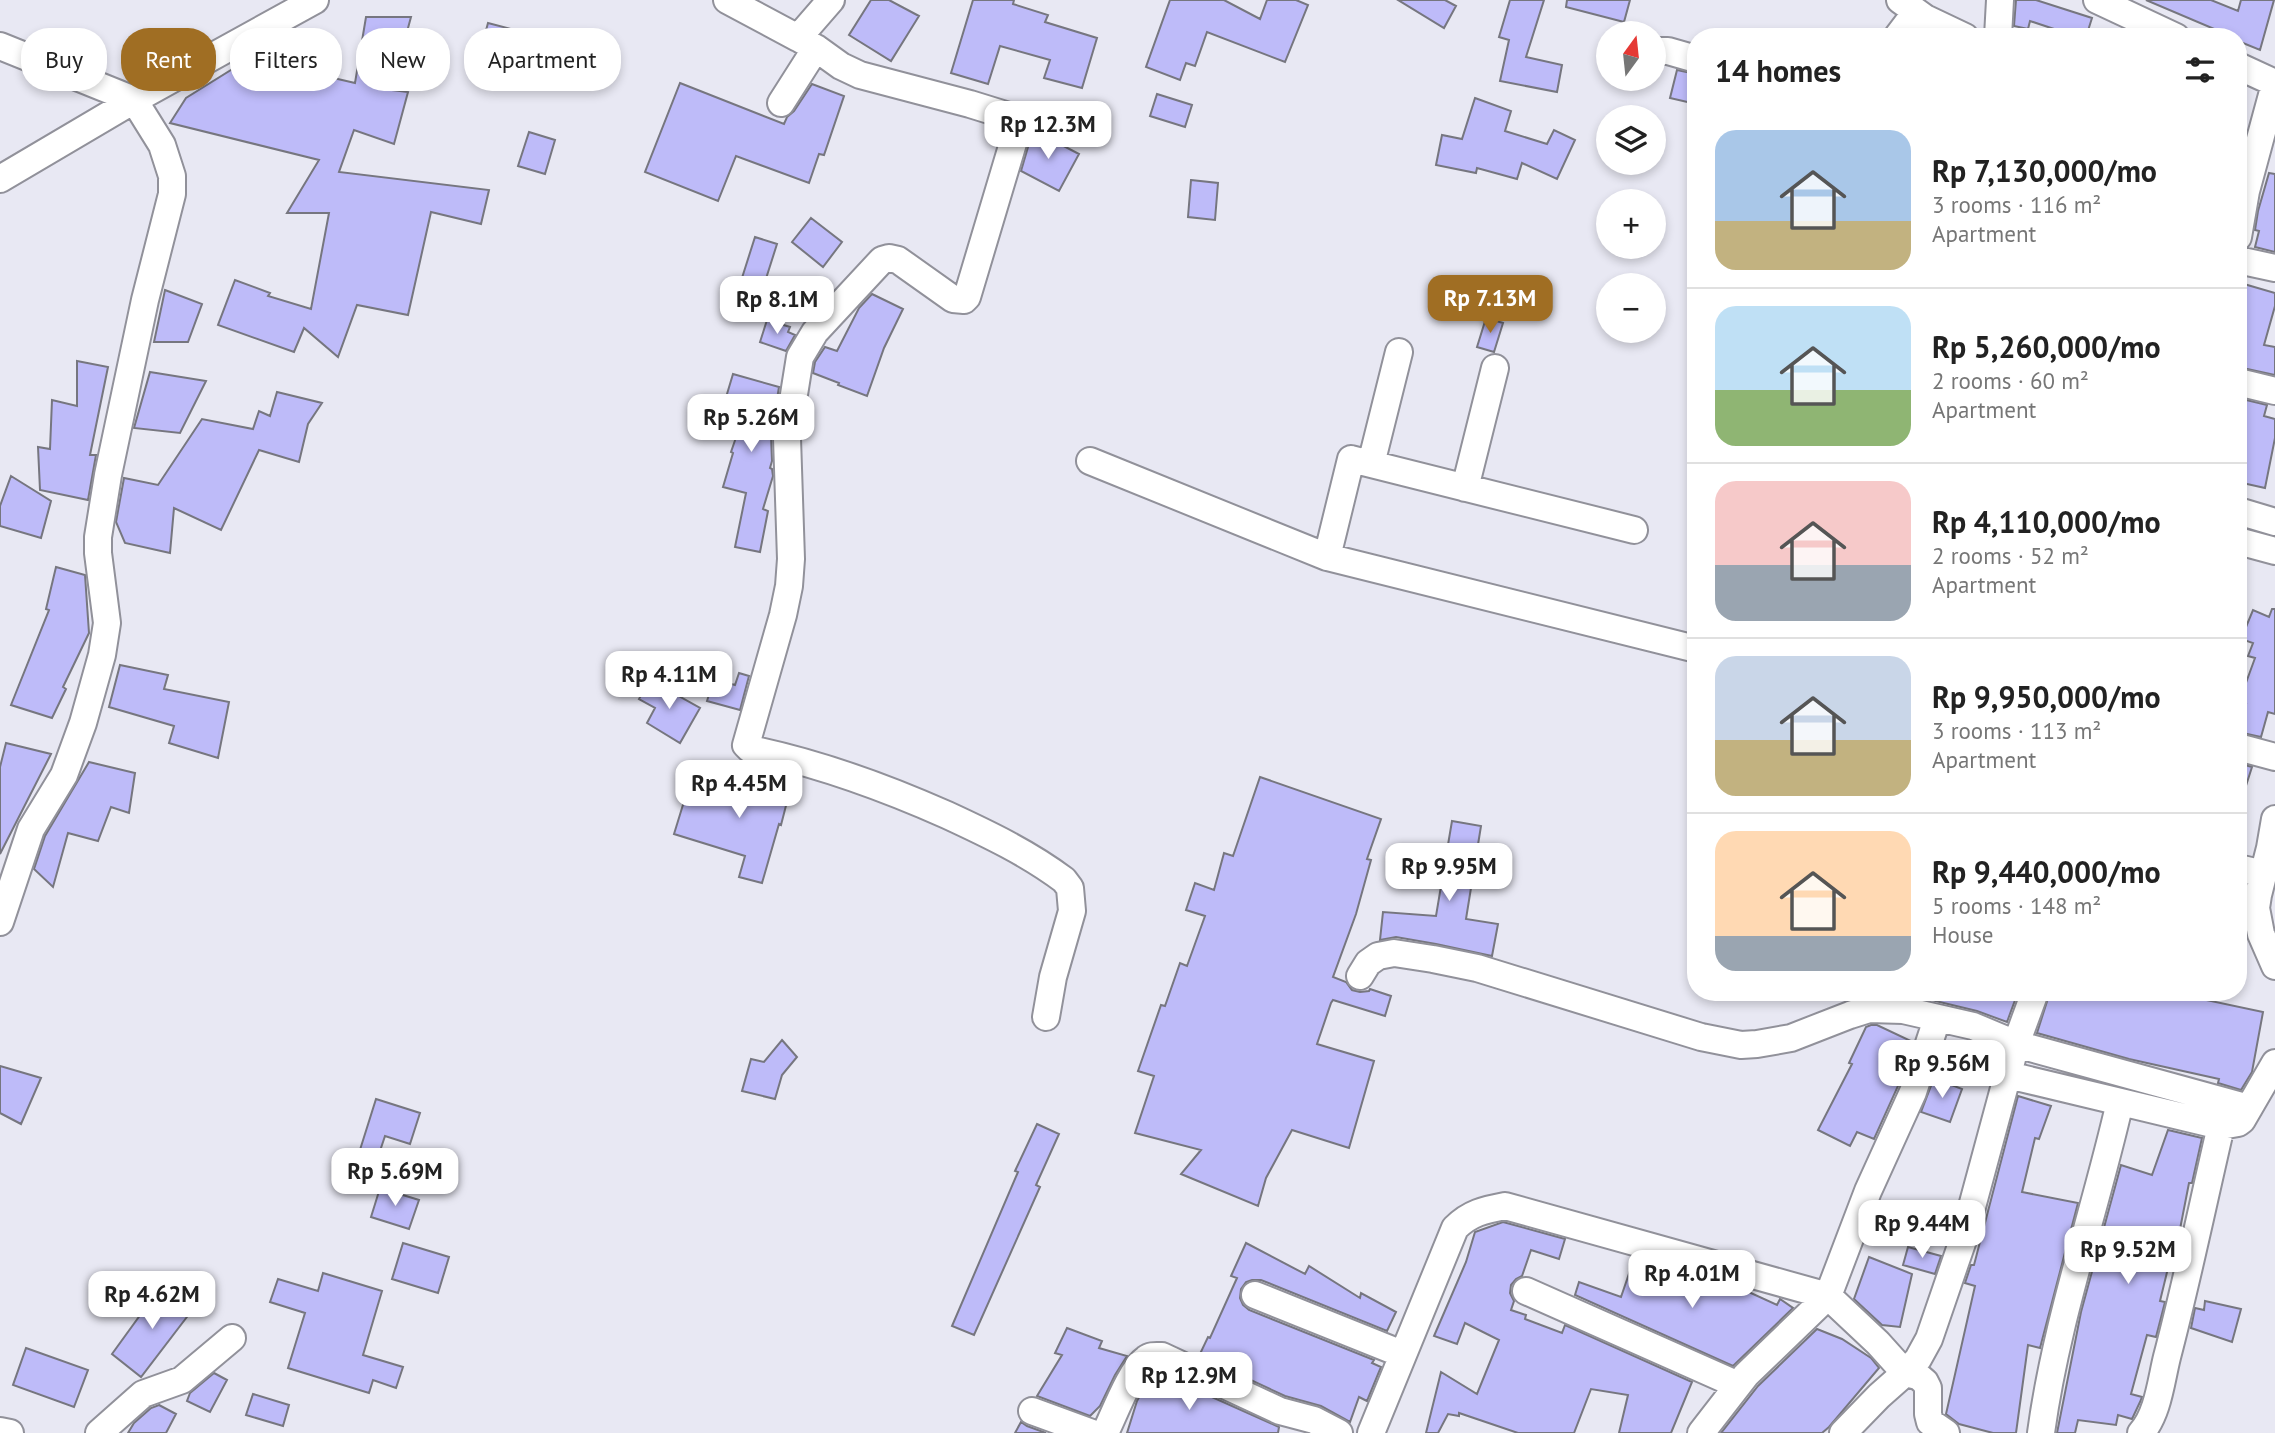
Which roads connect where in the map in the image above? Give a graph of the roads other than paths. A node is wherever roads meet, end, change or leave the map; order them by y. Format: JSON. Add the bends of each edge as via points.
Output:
{"nodes":[{"id":1,"x":315,"y":0,"type":"edge"},
{"id":2,"x":727,"y":0,"type":"edge"},
{"id":3,"x":831,"y":0,"type":"edge"},
{"id":4,"x":2000,"y":0,"type":"edge"},
{"id":5,"x":2097,"y":0,"type":"edge"},
{"id":6,"x":1908,"y":6,"type":"edge"},
{"id":7,"x":1900,"y":28,"type":"edge"},
{"id":8,"x":1948,"y":28,"type":"edge"},
{"id":9,"x":1998,"y":28,"type":"edge"},
{"id":10,"x":2157,"y":28,"type":"edge"},
{"id":11,"x":807,"y":43,"type":"junction"},
{"id":12,"x":0,"y":46,"type":"edge"},
{"id":13,"x":1666,"y":51,"type":"edge"},
{"id":14,"x":1687,"y":57,"type":"edge"},
{"id":15,"x":2247,"y":70,"type":"edge"},
{"id":16,"x":2275,"y":84,"type":"edge"},
{"id":17,"x":134,"y":100,"type":"junction"},
{"id":18,"x":781,"y":103,"type":"dead end"},
{"id":19,"x":2266,"y":161,"type":"edge"},
{"id":20,"x":0,"y":178,"type":"edge"},
{"id":21,"x":2247,"y":183,"type":"edge"},
{"id":22,"x":2247,"y":262,"type":"edge"},
{"id":23,"x":2275,"y":268,"type":"edge"},
{"id":24,"x":1399,"y":352,"type":"dead end"},
{"id":25,"x":1495,"y":368,"type":"dead end"},
{"id":26,"x":2247,"y":384,"type":"edge"},
{"id":27,"x":2275,"y":391,"type":"edge"},
{"id":28,"x":1090,"y":461,"type":"dead end"},
{"id":29,"x":1371,"y":464,"type":"junction"},
{"id":30,"x":1465,"y":488,"type":"junction"},
{"id":31,"x":2247,"y":514,"type":"edge"},
{"id":32,"x":2275,"y":522,"type":"edge"},
{"id":33,"x":1634,"y":530,"type":"dead end"},
{"id":34,"x":2247,"y":543,"type":"edge"},
{"id":35,"x":2275,"y":551,"type":"edge"},
{"id":36,"x":1327,"y":557,"type":"junction"},
{"id":37,"x":1687,"y":647,"type":"edge"},
{"id":38,"x":2247,"y":749,"type":"edge"},
{"id":39,"x":2275,"y":757,"type":"edge"},
{"id":40,"x":2275,"y":819,"type":"edge"},
{"id":41,"x":2247,"y":870,"type":"edge"},
{"id":42,"x":2264,"y":874,"type":"junction"},
{"id":43,"x":0,"y":922,"type":"edge"},
{"id":44,"x":2275,"y":966,"type":"edge"},
{"id":45,"x":1360,"y":976,"type":"dead end"},
{"id":46,"x":2032,"y":1001,"type":"edge"},
{"id":47,"x":1046,"y":1017,"type":"dead end"},
{"id":48,"x":1937,"y":1019,"type":"junction"},
{"id":49,"x":2016,"y":1044,"type":"junction"},
{"id":50,"x":2275,"y":1063,"type":"edge"},
{"id":51,"x":2008,"y":1075,"type":"junction"},
{"id":52,"x":2120,"y":1102,"type":"junction"},
{"id":53,"x":2249,"y":1108,"type":"junction"},
{"id":54,"x":2221,"y":1126,"type":"junction"},
{"id":55,"x":1527,"y":1291,"type":"dead end"},
{"id":56,"x":1255,"y":1295,"type":"dead end"},
{"id":57,"x":1828,"y":1296,"type":"junction"},
{"id":58,"x":232,"y":1338,"type":"dead end"},
{"id":59,"x":1402,"y":1354,"type":"junction"},
{"id":60,"x":1905,"y":1374,"type":"junction"},
{"id":61,"x":1738,"y":1385,"type":"junction"},
{"id":62,"x":1032,"y":1411,"type":"dead end"},
{"id":63,"x":0,"y":1431,"type":"edge"},
{"id":64,"x":10,"y":1433,"type":"edge"},
{"id":65,"x":99,"y":1433,"type":"edge"},
{"id":66,"x":1093,"y":1433,"type":"edge"},
{"id":67,"x":1105,"y":1433,"type":"edge"},
{"id":68,"x":1339,"y":1433,"type":"edge"},
{"id":69,"x":1371,"y":1433,"type":"edge"},
{"id":70,"x":1701,"y":1433,"type":"edge"},
{"id":71,"x":1843,"y":1433,"type":"edge"},
{"id":72,"x":1945,"y":1433,"type":"edge"},
{"id":73,"x":2041,"y":1433,"type":"edge"},
{"id":74,"x":2141,"y":1433,"type":"edge"}],
"edges":[{"from":1,"to":17,"type":"street"},
{"from":2,"to":11,"type":"street"},
{"from":3,"to":11,"type":"street"},
{"from":4,"to":9,"type":"street"},
{"from":5,"to":10,"type":"street"},
{"from":6,"to":7,"type":"street"},
{"from":6,"to":8,"type":"street"},
{"from":11,"to":18,"type":"street"},
{"from":11,"to":47,"type":"street","via":[[860,75],[1012,117],[1019,127],[967,297],[958,301],[898,260],[882,260],[815,332],[800,357],[787,438],[789,586],[746,745],[897,793],[999,838],[1064,880],[1070,888],[1072,911]]},
{"from":12,"to":17,"type":"street"},
{"from":13,"to":14,"type":"street"},
{"from":15,"to":16,"type":"street"},
{"from":16,"to":19,"type":"street"},
{"from":17,"to":20,"type":"street"},
{"from":17,"to":43,"type":"street","via":[[162,145],[172,176],[172,194],[145,300],[98,537],[105,638],[64,775],[31,829]]},
{"from":19,"to":21,"type":"street"},
{"from":22,"to":23,"type":"street"},
{"from":24,"to":29,"type":"street"},
{"from":25,"to":30,"type":"street"},
{"from":26,"to":27,"type":"street"},
{"from":28,"to":36,"type":"street"},
{"from":29,"to":30,"type":"street"},
{"from":29,"to":36,"type":"street","via":[[1351,459]]},
{"from":30,"to":33,"type":"street"},
{"from":31,"to":32,"type":"street"},
{"from":34,"to":35,"type":"street"},
{"from":36,"to":37,"type":"street"},
{"from":38,"to":39,"type":"street"},
{"from":40,"to":42,"type":"street"},
{"from":41,"to":42,"type":"street"},
{"from":42,"to":44,"type":"street","via":[[2258,920]]},
{"from":45,"to":48,"type":"street","via":[[1378,956],[1394,953],[1433,959],[1741,1045],[1791,1038],[1869,1009],[1903,1010]]},
{"from":46,"to":49,"type":"street"},
{"from":48,"to":49,"type":"street","via":[[1973,1026]]},
{"from":48,"to":57,"type":"street","via":[[1913,1093],[1868,1191]]},
{"from":49,"to":51,"type":"street"},
{"from":49,"to":53,"type":"street"},
{"from":50,"to":53,"type":"street"},
{"from":51,"to":52,"type":"street"},
{"from":51,"to":60,"type":"street","via":[[1937,1319],[1918,1359]]},
{"from":52,"to":54,"type":"street"},
{"from":52,"to":73,"type":"street","via":[[2064,1314]]},
{"from":53,"to":54,"type":"street","via":[[2238,1123]]},
{"from":54,"to":74,"type":"street","via":[[2160,1384]]},
{"from":55,"to":61,"type":"street"},
{"from":56,"to":59,"type":"street"},
{"from":57,"to":59,"type":"street","via":[[1504,1206],[1480,1211],[1455,1228]]},
{"from":57,"to":60,"type":"street"},
{"from":57,"to":61,"type":"street"},
{"from":58,"to":65,"type":"street","via":[[183,1380],[143,1394]]},
{"from":59,"to":69,"type":"street"},
{"from":60,"to":71,"type":"street"},
{"from":60,"to":72,"type":"street","via":[[1925,1382],[1930,1422]]},
{"from":61,"to":70,"type":"street"},
{"from":62,"to":66,"type":"street"},
{"from":63,"to":64,"type":"street"},
{"from":67,"to":68,"type":"street","via":[[1136,1369],[1152,1356],[1162,1356]]}]}
